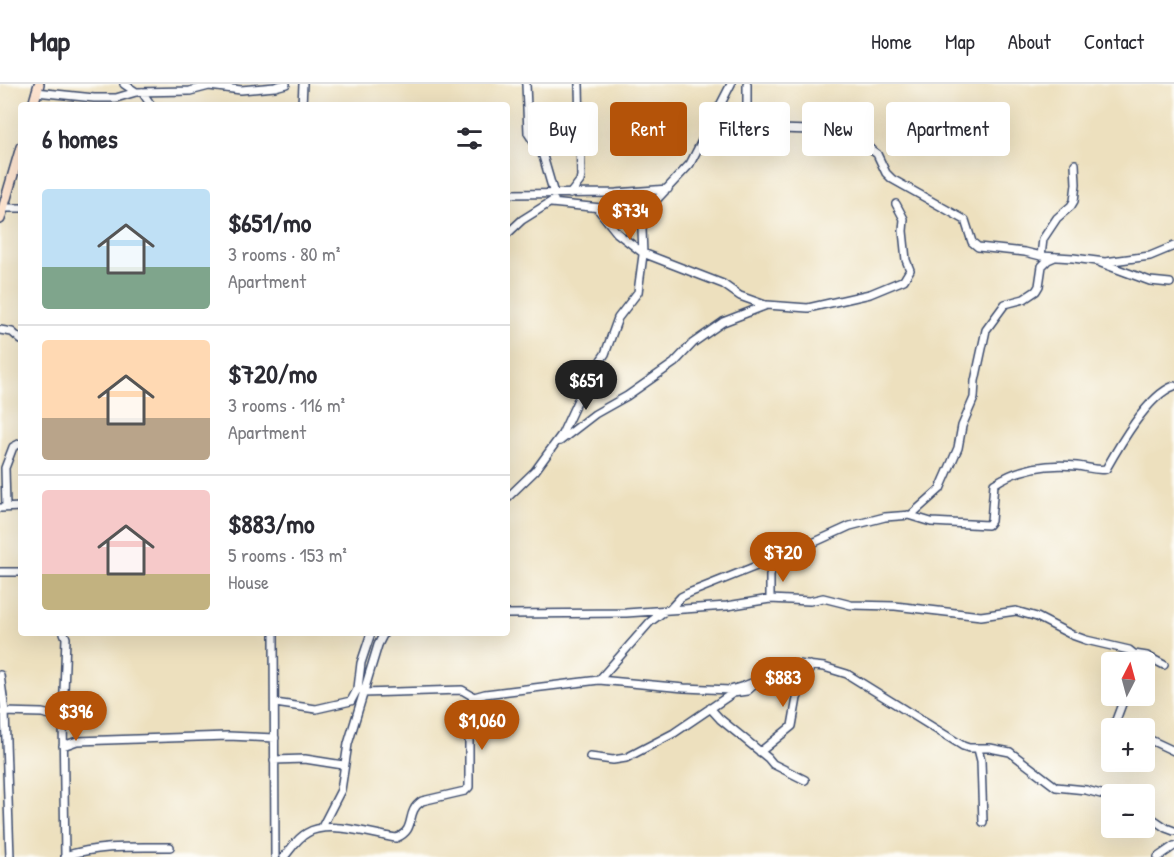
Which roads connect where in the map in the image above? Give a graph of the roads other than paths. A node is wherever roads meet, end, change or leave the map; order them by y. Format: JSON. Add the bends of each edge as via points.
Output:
{"nodes":[{"id":1,"x":124,"y":84,"type":"edge"},
{"id":2,"x":286,"y":84,"type":"edge"},
{"id":3,"x":303,"y":84,"type":"edge"},
{"id":4,"x":526,"y":84,"type":"edge"},
{"id":5,"x":579,"y":84,"type":"edge"},
{"id":6,"x":731,"y":84,"type":"edge"},
{"id":7,"x":747,"y":84,"type":"edge"},
{"id":8,"x":37,"y":88,"type":"edge"},
{"id":9,"x":139,"y":92,"type":"junction"},
{"id":10,"x":148,"y":102,"type":"edge"},
{"id":11,"x":302,"y":102,"type":"edge"},
{"id":12,"x":721,"y":102,"type":"edge"},
{"id":13,"x":746,"y":102,"type":"edge"},
{"id":14,"x":790,"y":129,"type":"edge"},
{"id":15,"x":699,"y":145,"type":"edge"},
{"id":16,"x":18,"y":158,"type":"edge"},
{"id":17,"x":1075,"y":164,"type":"dead end"},
{"id":18,"x":668,"y":189,"type":"junction"},
{"id":19,"x":510,"y":194,"type":"edge"},
{"id":20,"x":557,"y":194,"type":"junction"},
{"id":21,"x":570,"y":194,"type":"junction"},
{"id":22,"x":654,"y":202,"type":"junction"},
{"id":23,"x":551,"y":203,"type":"junction"},
{"id":24,"x":896,"y":204,"type":"dead end"},
{"id":25,"x":4,"y":208,"type":"junction"},
{"id":26,"x":18,"y":208,"type":"edge"},
{"id":27,"x":597,"y":208,"type":"junction"},
{"id":28,"x":0,"y":219,"type":"edge"},
{"id":29,"x":510,"y":231,"type":"edge"},
{"id":30,"x":1174,"y":246,"type":"edge"},
{"id":31,"x":643,"y":253,"type":"junction"},
{"id":32,"x":1041,"y":256,"type":"junction"},
{"id":33,"x":1055,"y":257,"type":"junction"},
{"id":34,"x":1093,"y":260,"type":"junction"},
{"id":35,"x":1170,"y":284,"type":"dead end"},
{"id":36,"x":765,"y":305,"type":"junction"},
{"id":37,"x":0,"y":330,"type":"edge"},
{"id":38,"x":18,"y":337,"type":"edge"},
{"id":39,"x":1174,"y":386,"type":"edge"},
{"id":40,"x":558,"y":442,"type":"junction"},
{"id":41,"x":18,"y":444,"type":"edge"},
{"id":42,"x":3,"y":468,"type":"edge"},
{"id":43,"x":510,"y":495,"type":"edge"},
{"id":44,"x":18,"y":507,"type":"edge"},
{"id":45,"x":3,"y":508,"type":"edge"},
{"id":46,"x":908,"y":515,"type":"junction"},
{"id":47,"x":775,"y":559,"type":"junction"},
{"id":48,"x":0,"y":572,"type":"edge"},
{"id":49,"x":18,"y":572,"type":"edge"},
{"id":50,"x":770,"y":600,"type":"junction"},
{"id":51,"x":668,"y":609,"type":"junction"},
{"id":52,"x":510,"y":614,"type":"edge"},
{"id":53,"x":65,"y":636,"type":"edge"},
{"id":54,"x":274,"y":636,"type":"edge"},
{"id":55,"x":370,"y":636,"type":"edge"},
{"id":56,"x":382,"y":636,"type":"edge"},
{"id":57,"x":1132,"y":652,"type":"edge"},
{"id":58,"x":1155,"y":660,"type":"edge"},
{"id":59,"x":810,"y":665,"type":"junction"},
{"id":60,"x":1164,"y":665,"type":"dead end"},
{"id":61,"x":0,"y":675,"type":"edge"},
{"id":62,"x":808,"y":676,"type":"junction"},
{"id":63,"x":599,"y":680,"type":"junction"},
{"id":64,"x":363,"y":693,"type":"junction"},
{"id":65,"x":474,"y":698,"type":"junction"},
{"id":66,"x":275,"y":704,"type":"junction"},
{"id":67,"x":710,"y":708,"type":"junction"},
{"id":68,"x":2,"y":712,"type":"edge"},
{"id":69,"x":63,"y":718,"type":"junction"},
{"id":70,"x":63,"y":735,"type":"junction"},
{"id":71,"x":275,"y":738,"type":"junction"},
{"id":72,"x":71,"y":742,"type":"junction"},
{"id":73,"x":1155,"y":742,"type":"edge"},
{"id":74,"x":63,"y":746,"type":"junction"},
{"id":75,"x":978,"y":748,"type":"junction"},
{"id":76,"x":1174,"y":751,"type":"edge"},
{"id":77,"x":760,"y":752,"type":"junction"},
{"id":78,"x":591,"y":758,"type":"dead end"},
{"id":79,"x":274,"y":760,"type":"junction"},
{"id":80,"x":343,"y":765,"type":"junction"},
{"id":81,"x":805,"y":780,"type":"dead end"},
{"id":82,"x":1101,"y":794,"type":"edge"},
{"id":83,"x":1155,"y":820,"type":"edge"},
{"id":84,"x":983,"y":822,"type":"dead end"},
{"id":85,"x":322,"y":827,"type":"junction"},
{"id":86,"x":1174,"y":831,"type":"edge"},
{"id":87,"x":1174,"y":846,"type":"edge"},
{"id":88,"x":170,"y":847,"type":"dead end"},
{"id":89,"x":65,"y":856,"type":"edge"},
{"id":90,"x":10,"y":857,"type":"edge"},
{"id":91,"x":276,"y":857,"type":"edge"},
{"id":92,"x":284,"y":857,"type":"edge"},
{"id":93,"x":1158,"y":857,"type":"edge"}],
"edges":[{"from":1,"to":9,"type":"street"},
{"from":2,"to":9,"type":"street","via":[[241,90],[209,86],[190,92]]},
{"from":3,"to":11,"type":"street"},
{"from":4,"to":20,"type":"street","via":[[528,133],[543,156]]},
{"from":5,"to":21,"type":"street","via":[[581,176]]},
{"from":6,"to":12,"type":"street"},
{"from":7,"to":13,"type":"street"},
{"from":8,"to":9,"type":"street","via":[[94,98]]},
{"from":9,"to":10,"type":"street"},
{"from":14,"to":32,"type":"street","via":[[851,127],[877,154],[892,179],[968,223],[974,245]]},
{"from":15,"to":18,"type":"street","via":[[690,164]]},
{"from":16,"to":25,"type":"street"},
{"from":17,"to":32,"type":"street","via":[[1074,201],[1043,239]]},
{"from":18,"to":21,"type":"street"},
{"from":18,"to":22,"type":"street"},
{"from":19,"to":20,"type":"street"},
{"from":20,"to":21,"type":"street"},
{"from":20,"to":23,"type":"street"},
{"from":22,"to":27,"type":"street","via":[[618,209]]},
{"from":22,"to":31,"type":"street","via":[[645,215]]},
{"from":23,"to":27,"type":"street"},
{"from":23,"to":29,"type":"street"},
{"from":24,"to":36,"type":"street","via":[[904,219],[910,270],[904,280],[870,294],[812,307]]},
{"from":25,"to":26,"type":"street"},
{"from":25,"to":28,"type":"street"},
{"from":27,"to":31,"type":"street","via":[[617,233]]},
{"from":30,"to":34,"type":"street","via":[[1140,257]]},
{"from":31,"to":36,"type":"street"},
{"from":31,"to":40,"type":"street","via":[[638,292],[618,318],[605,354],[587,380]]},
{"from":32,"to":33,"type":"street"},
{"from":33,"to":34,"type":"street"},
{"from":33,"to":46,"type":"street","via":[[1042,266],[1036,291],[1005,304],[989,325],[982,341],[974,398],[958,448],[940,489]]},
{"from":34,"to":35,"type":"street","via":[[1150,281]]},
{"from":36,"to":40,"type":"street","via":[[723,322],[693,343],[674,363]]},
{"from":37,"to":38,"type":"street"},
{"from":39,"to":46,"type":"street","via":[[1151,402],[1116,449],[1106,470],[1058,466],[1015,472],[994,484],[988,525],[931,522]]},
{"from":40,"to":43,"type":"street"},
{"from":41,"to":42,"type":"street"},
{"from":42,"to":45,"type":"street"},
{"from":44,"to":45,"type":"street"},
{"from":46,"to":47,"type":"street","via":[[850,526]]},
{"from":47,"to":50,"type":"street"},
{"from":47,"to":51,"type":"street","via":[[689,593]]},
{"from":48,"to":49,"type":"street"},
{"from":50,"to":51,"type":"street"},
{"from":50,"to":57,"type":"street","via":[[828,598],[851,605],[981,616],[1016,611],[1072,635]]},
{"from":51,"to":52,"type":"street"},
{"from":51,"to":63,"type":"street","via":[[650,622]]},
{"from":53,"to":69,"type":"street"},
{"from":54,"to":66,"type":"street"},
{"from":55,"to":66,"type":"street","via":[[358,688],[351,701],[322,708]]},
{"from":56,"to":64,"type":"street"},
{"from":58,"to":60,"type":"street"},
{"from":59,"to":62,"type":"street"},
{"from":59,"to":63,"type":"street","via":[[797,664],[730,690]]},
{"from":59,"to":75,"type":"street","via":[[838,669],[963,747]]},
{"from":61,"to":68,"type":"street"},
{"from":62,"to":67,"type":"street","via":[[756,684],[747,691],[732,693]]},
{"from":62,"to":77,"type":"street","via":[[797,698],[792,726]]},
{"from":63,"to":65,"type":"street"},
{"from":64,"to":65,"type":"street","via":[[462,690]]},
{"from":64,"to":80,"type":"street"},
{"from":65,"to":85,"type":"street","via":[[469,715],[467,789],[416,805],[407,831],[396,838]]},
{"from":66,"to":71,"type":"street"},
{"from":67,"to":77,"type":"street"},
{"from":67,"to":78,"type":"street","via":[[674,733],[626,758]]},
{"from":68,"to":69,"type":"street"},
{"from":68,"to":90,"type":"street"},
{"from":69,"to":70,"type":"street"},
{"from":70,"to":72,"type":"street"},
{"from":70,"to":74,"type":"street"},
{"from":71,"to":72,"type":"street"},
{"from":71,"to":79,"type":"street"},
{"from":72,"to":74,"type":"street"},
{"from":73,"to":76,"type":"street"},
{"from":74,"to":89,"type":"street"},
{"from":75,"to":82,"type":"street","via":[[1010,752],[1056,787]]},
{"from":75,"to":84,"type":"street"},
{"from":77,"to":81,"type":"street","via":[[772,764]]},
{"from":79,"to":80,"type":"street","via":[[305,759]]},
{"from":79,"to":91,"type":"street"},
{"from":80,"to":85,"type":"street","via":[[341,790]]},
{"from":83,"to":86,"type":"street"},
{"from":85,"to":92,"type":"street","via":[[307,832]]},
{"from":87,"to":93,"type":"street"},
{"from":88,"to":89,"type":"street","via":[[98,848]]}]}
